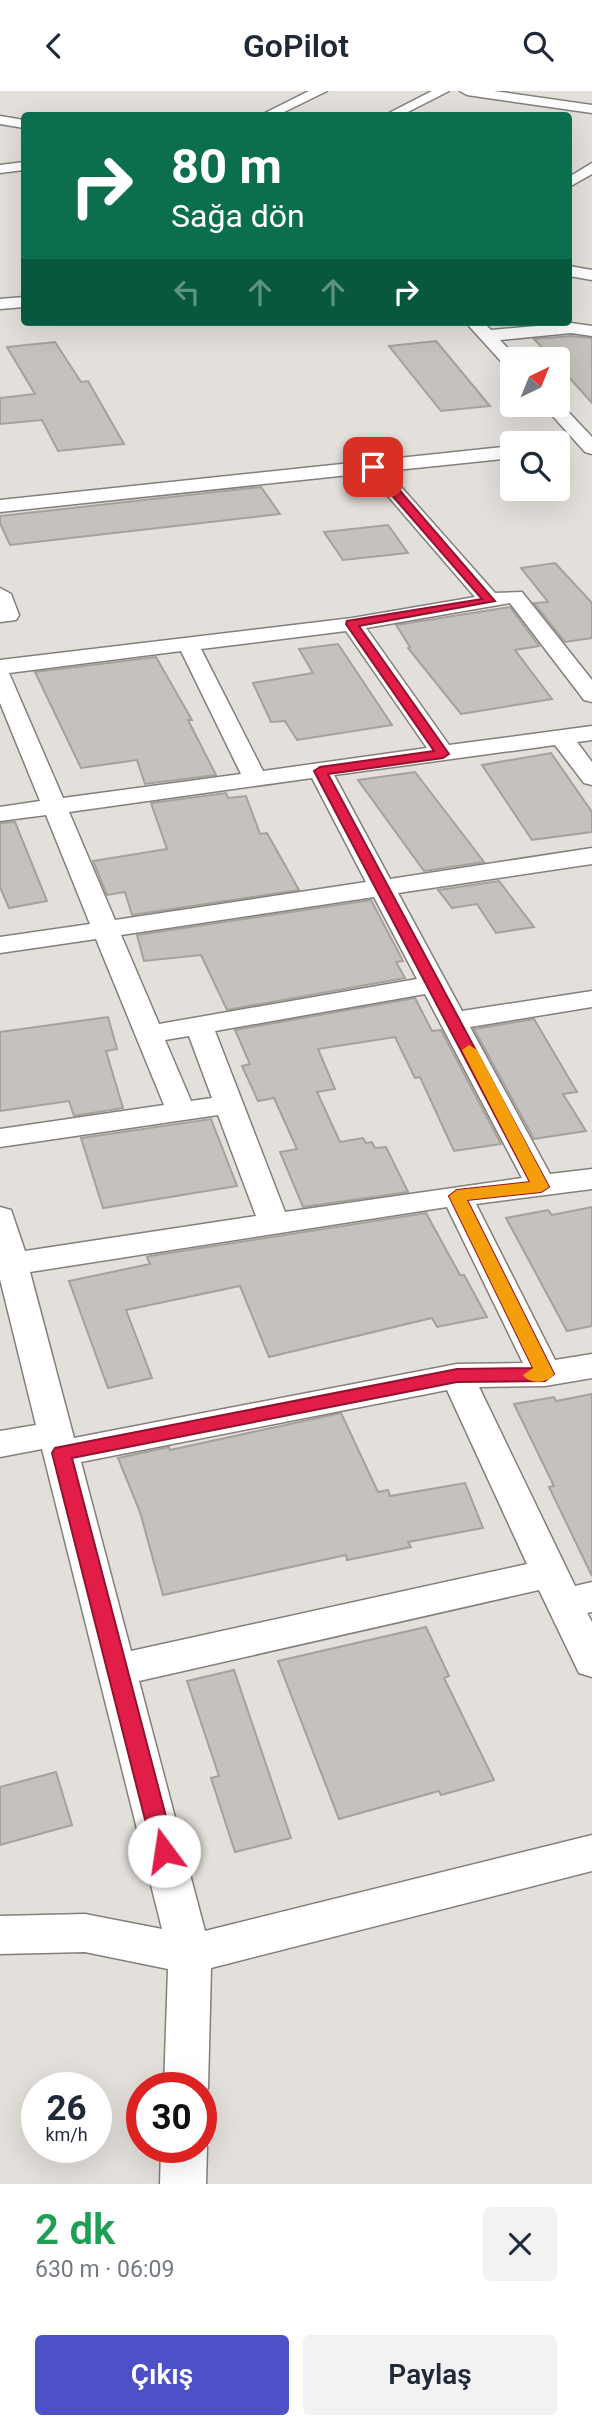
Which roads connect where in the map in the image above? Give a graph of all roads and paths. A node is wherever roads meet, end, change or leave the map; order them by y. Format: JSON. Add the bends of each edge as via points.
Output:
{"nodes":[{"id":1,"x":320,"y":91,"type":"edge"},
{"id":2,"x":442,"y":91,"type":"edge"},
{"id":3,"x":467,"y":91,"type":"edge"},
{"id":4,"x":569,"y":91,"type":"edge"},
{"id":5,"x":550,"y":102,"type":"junction"},
{"id":6,"x":592,"y":109,"type":"edge"},
{"id":7,"x":274,"y":112,"type":"edge"},
{"id":8,"x":398,"y":112,"type":"edge"},
{"id":9,"x":532,"y":112,"type":"edge"},
{"id":10,"x":0,"y":120,"type":"edge"},
{"id":11,"x":21,"y":124,"type":"edge"},
{"id":12,"x":21,"y":166,"type":"edge"},
{"id":13,"x":592,"y":167,"type":"edge"},
{"id":14,"x":0,"y":169,"type":"edge"},
{"id":15,"x":572,"y":181,"type":"edge"},
{"id":16,"x":572,"y":184,"type":"edge"},
{"id":17,"x":592,"y":187,"type":"edge"},
{"id":18,"x":572,"y":272,"type":"edge"},
{"id":19,"x":591,"y":275,"type":"edge"},
{"id":20,"x":21,"y":302,"type":"edge"},
{"id":21,"x":0,"y":304,"type":"edge"},
{"id":22,"x":477,"y":326,"type":"edge"},
{"id":23,"x":592,"y":331,"type":"edge"},
{"id":24,"x":486,"y":336,"type":"junction"},
{"id":25,"x":500,"y":351,"type":"edge"},
{"id":26,"x":563,"y":417,"type":"edge"},
{"id":27,"x":584,"y":441,"type":"edge"},
{"id":28,"x":500,"y":453,"type":"edge"},
{"id":29,"x":373,"y":467,"type":"junction"},
{"id":30,"x":0,"y":506,"type":"edge"},
{"id":31,"x":0,"y":594,"type":"edge"},
{"id":32,"x":489,"y":601,"type":"junction"},
{"id":33,"x":0,"y":616,"type":"edge"},
{"id":34,"x":352,"y":624,"type":"junction"},
{"id":35,"x":188,"y":643,"type":"junction"},
{"id":36,"x":0,"y":667,"type":"edge"},
{"id":37,"x":0,"y":676,"type":"edge"},
{"id":38,"x":592,"y":695,"type":"edge"},
{"id":39,"x":592,"y":733,"type":"edge"},
{"id":40,"x":561,"y":737,"type":"junction"},
{"id":41,"x":443,"y":754,"type":"junction"},
{"id":42,"x":320,"y":771,"type":"junction"},
{"id":43,"x":592,"y":778,"type":"edge"},
{"id":44,"x":256,"y":780,"type":"junction"},
{"id":45,"x":54,"y":807,"type":"junction"},
{"id":46,"x":0,"y":814,"type":"edge"},
{"id":47,"x":590,"y":859,"type":"edge"},
{"id":48,"x":383,"y":887,"type":"junction"},
{"id":49,"x":106,"y":929,"type":"junction"},
{"id":50,"x":0,"y":945,"type":"edge"},
{"id":51,"x":435,"y":984,"type":"junction"},
{"id":52,"x":592,"y":999,"type":"edge"},
{"id":53,"x":454,"y":1021,"type":"junction"},
{"id":54,"x":199,"y":1026,"type":"junction"},
{"id":55,"x":150,"y":1034,"type":"junction"},
{"id":56,"x":229,"y":1104,"type":"junction"},
{"id":57,"x":181,"y":1111,"type":"junction"},
{"id":58,"x":0,"y":1137,"type":"edge"},
{"id":59,"x":592,"y":1179,"type":"edge"},
{"id":60,"x":541,"y":1187,"type":"junction"},
{"id":61,"x":457,"y":1196,"type":"junction"},
{"id":62,"x":0,"y":1217,"type":"edge"},
{"id":63,"x":274,"y":1223,"type":"junction"},
{"id":64,"x":12,"y":1264,"type":"junction"},
{"id":65,"x":592,"y":1366,"type":"edge"},
{"id":66,"x":545,"y":1374,"type":"junction"},
{"id":67,"x":457,"y":1376,"type":"junction"},
{"id":68,"x":59,"y":1443,"type":"junction"},
{"id":69,"x":0,"y":1444,"type":"edge"},
{"id":70,"x":569,"y":1591,"type":"edge"},
{"id":71,"x":592,"y":1662,"type":"edge"},
{"id":72,"x":117,"y":1669,"type":"junction"},
{"id":73,"x":591,"y":1856,"type":"edge"},
{"id":74,"x":0,"y":1935,"type":"edge"},
{"id":75,"x":190,"y":1954,"type":"junction"},
{"id":76,"x":186,"y":2072,"type":"edge"},
{"id":77,"x":184,"y":2163,"type":"edge"},
{"id":78,"x":183,"y":2184,"type":"edge"}],
"edges":[{"from":1,"to":7,"type":"street"},
{"from":2,"to":8,"type":"street"},
{"from":3,"to":5,"type":"street"},
{"from":4,"to":5,"type":"street"},
{"from":5,"to":6,"type":"street"},
{"from":5,"to":9,"type":"street"},
{"from":10,"to":11,"type":"street"},
{"from":12,"to":14,"type":"street"},
{"from":13,"to":15,"type":"street"},
{"from":16,"to":17,"type":"street"},
{"from":18,"to":19,"type":"street"},
{"from":20,"to":21,"type":"street"},
{"from":22,"to":24,"type":"street"},
{"from":23,"to":24,"type":"street","via":[[571,328]]},
{"from":24,"to":25,"type":"street"},
{"from":26,"to":27,"type":"street"},
{"from":28,"to":29,"type":"street"},
{"from":29,"to":30,"type":"street"},
{"from":29,"to":32,"type":"street"},
{"from":31,"to":33,"type":"street","via":[[8,615]]},
{"from":32,"to":34,"type":"street"},
{"from":32,"to":38,"type":"street","via":[[515,597]]},
{"from":34,"to":35,"type":"street"},
{"from":34,"to":41,"type":"street"},
{"from":35,"to":36,"type":"street"},
{"from":35,"to":44,"type":"street"},
{"from":37,"to":45,"type":"street"},
{"from":39,"to":40,"type":"street"},
{"from":40,"to":41,"type":"street"},
{"from":40,"to":43,"type":"street"},
{"from":41,"to":42,"type":"street"},
{"from":42,"to":44,"type":"street"},
{"from":42,"to":48,"type":"street"},
{"from":44,"to":45,"type":"street"},
{"from":45,"to":46,"type":"street"},
{"from":45,"to":49,"type":"street"},
{"from":47,"to":48,"type":"street"},
{"from":48,"to":49,"type":"street"},
{"from":48,"to":51,"type":"street"},
{"from":49,"to":50,"type":"street"},
{"from":49,"to":55,"type":"street"},
{"from":51,"to":53,"type":"street"},
{"from":51,"to":54,"type":"street"},
{"from":52,"to":53,"type":"street"},
{"from":53,"to":60,"type":"street"},
{"from":54,"to":55,"type":"street"},
{"from":54,"to":56,"type":"street"},
{"from":55,"to":57,"type":"street"},
{"from":56,"to":57,"type":"street"},
{"from":56,"to":63,"type":"street"},
{"from":57,"to":58,"type":"street"},
{"from":59,"to":60,"type":"street"},
{"from":60,"to":61,"type":"street"},
{"from":61,"to":63,"type":"street"},
{"from":61,"to":66,"type":"street"},
{"from":62,"to":64,"type":"street"},
{"from":63,"to":64,"type":"street"},
{"from":64,"to":68,"type":"street"},
{"from":65,"to":66,"type":"street"},
{"from":66,"to":67,"type":"street"},
{"from":67,"to":68,"type":"street"},
{"from":67,"to":70,"type":"street"},
{"from":68,"to":69,"type":"street"},
{"from":68,"to":72,"type":"street"},
{"from":70,"to":71,"type":"street"},
{"from":70,"to":72,"type":"street"},
{"from":72,"to":75,"type":"street"},
{"from":73,"to":75,"type":"street"},
{"from":74,"to":75,"type":"street","via":[[85,1933]]},
{"from":75,"to":76,"type":"street"},
{"from":77,"to":78,"type":"street"}]}
